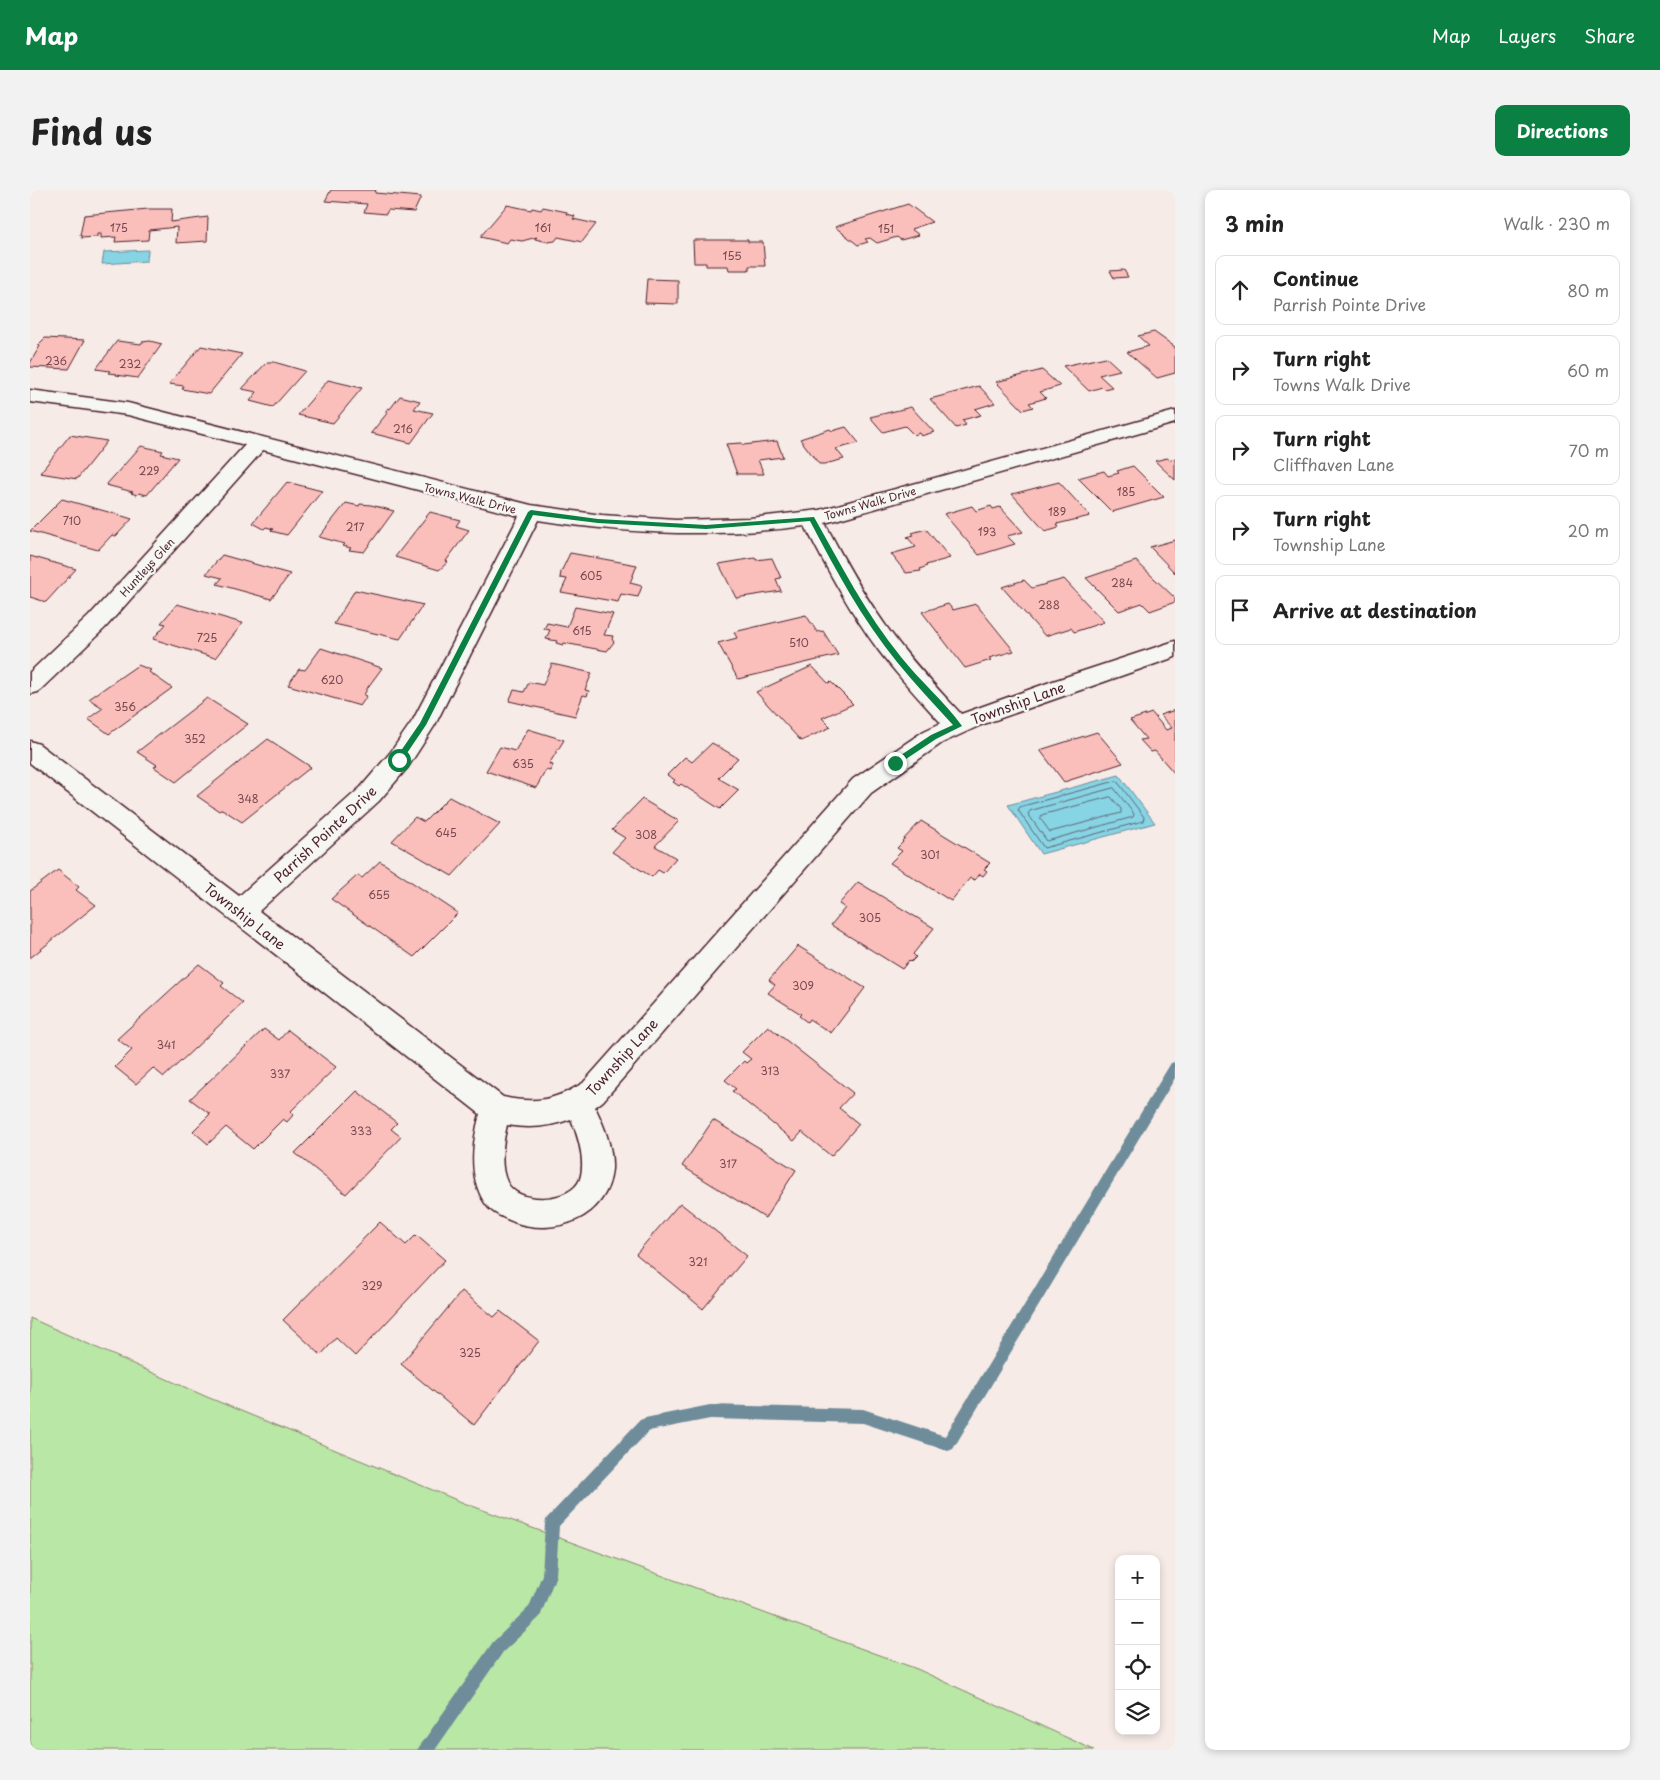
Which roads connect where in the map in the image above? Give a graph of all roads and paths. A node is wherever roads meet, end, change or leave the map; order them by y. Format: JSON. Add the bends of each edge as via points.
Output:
{"nodes":[{"id":1,"x":30,"y":396,"type":"edge"},
{"id":2,"x":1175,"y":417,"type":"edge"},
{"id":3,"x":258,"y":443,"type":"junction"},
{"id":4,"x":531,"y":512,"type":"junction"},
{"id":5,"x":812,"y":519,"type":"junction"},
{"id":6,"x":1175,"y":649,"type":"edge"},
{"id":7,"x":30,"y":686,"type":"edge"},
{"id":8,"x":958,"y":726,"type":"junction"},
{"id":9,"x":30,"y":750,"type":"edge"},
{"id":10,"x":240,"y":912,"type":"junction"},
{"id":11,"x":578,"y":1102,"type":"junction"},
{"id":12,"x":496,"y":1109,"type":"junction"}],
"edges":[{"from":1,"to":3,"type":"street","name":"Towns Walk Drive","via":[[128,409]]},
{"from":2,"to":5,"type":"street","name":"Towns Walk Drive"},
{"from":3,"to":4,"type":"street","name":"Towns Walk Drive"},
{"from":3,"to":7,"type":"street","name":"Huntleys Glen","via":[[97,622]]},
{"from":4,"to":5,"type":"street","name":"Towns Walk Drive","via":[[553,517],[706,527]]},
{"from":4,"to":10,"type":"street","name":"Parrish Pointe Drive","via":[[423,725],[399,760],[370,794]]},
{"from":5,"to":8,"type":"street","via":[[875,627],[899,660]]},
{"from":6,"to":8,"type":"street","name":"Township Lane"},
{"from":8,"to":11,"type":"street","name":"Township Lane","via":[[933,737],[862,786],[593,1092]]},
{"from":9,"to":10,"type":"street","name":"Township Lane"},
{"from":10,"to":12,"type":"street","name":"Township Lane"},
{"from":11,"to":12,"type":"street","name":"Township Lane","via":[[566,1109],[542,1115]]},
{"from":11,"to":12,"type":"street","via":[[595,1143],[595,1181],[584,1198],[564,1211],[539,1214],[512,1208],[495,1193],[489,1171],[488,1144]]}]}
